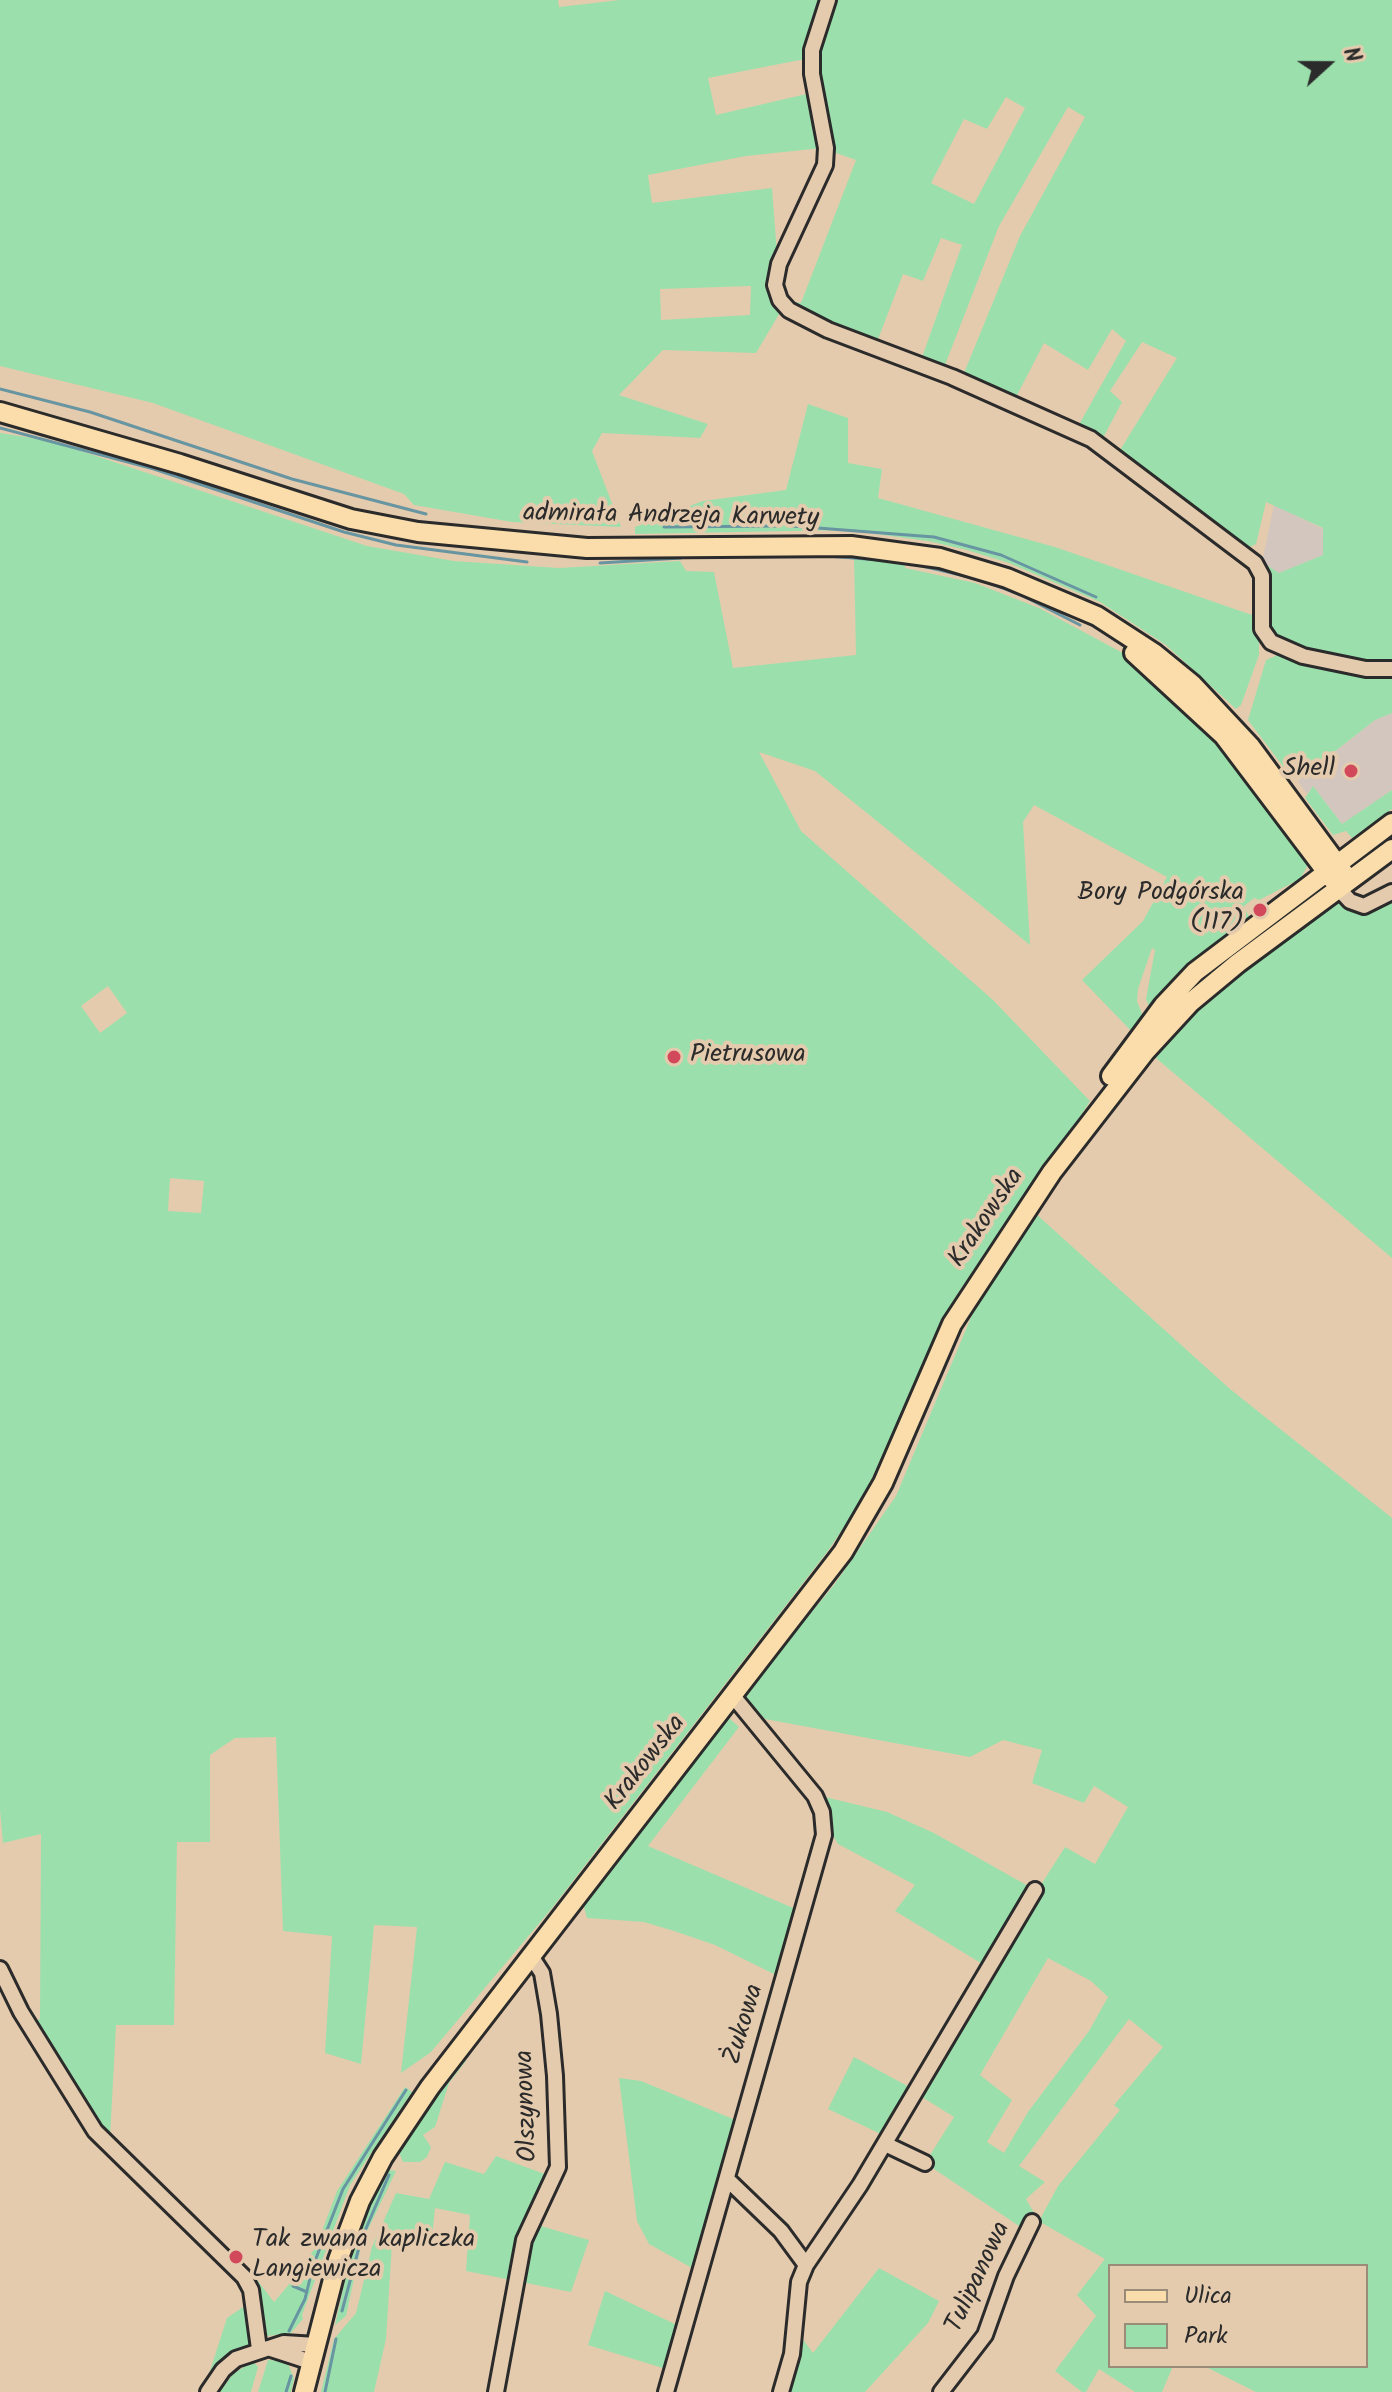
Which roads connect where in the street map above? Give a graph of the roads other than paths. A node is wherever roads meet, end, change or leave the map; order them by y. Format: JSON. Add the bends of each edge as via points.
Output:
{"nodes":[{"id":1,"x":828,"y":0,"type":"edge"},
{"id":2,"x":0,"y":412,"type":"edge"},
{"id":3,"x":1064,"y":602,"type":"junction"},
{"id":4,"x":1392,"y":669,"type":"edge"},
{"id":5,"x":1392,"y":823,"type":"edge"},
{"id":6,"x":1324,"y":844,"type":"junction"},
{"id":7,"x":1363,"y":845,"type":"junction"},
{"id":8,"x":1392,"y":849,"type":"edge"},
{"id":9,"x":1332,"y":867,"type":"junction"},
{"id":10,"x":1344,"y":884,"type":"junction"},
{"id":11,"x":1392,"y":892,"type":"edge"},
{"id":12,"x":1052,"y":1172,"type":"junction"},
{"id":13,"x":733,"y":1696,"type":"junction"},
{"id":14,"x":1035,"y":1890,"type":"dead end"},
{"id":15,"x":531,"y":1956,"type":"junction"},
{"id":16,"x":0,"y":1969,"type":"edge"},
{"id":17,"x":885,"y":2144,"type":"junction"},
{"id":18,"x":925,"y":2163,"type":"dead end"},
{"id":19,"x":727,"y":2179,"type":"junction"},
{"id":20,"x":1032,"y":2222,"type":"dead end"},
{"id":21,"x":806,"y":2265,"type":"junction"},
{"id":22,"x":263,"y":2349,"type":"junction"},
{"id":23,"x":313,"y":2354,"type":"junction"},
{"id":24,"x":208,"y":2392,"type":"edge"},
{"id":25,"x":304,"y":2392,"type":"edge"},
{"id":26,"x":496,"y":2392,"type":"edge"},
{"id":27,"x":666,"y":2392,"type":"edge"},
{"id":28,"x":781,"y":2392,"type":"edge"},
{"id":29,"x":941,"y":2392,"type":"edge"}],
"edges":[{"from":1,"to":4,"type":"street","via":[[812,50],[825,165],[779,264],[775,285],[780,300],[828,330],[952,377],[1098,444],[1255,563],[1262,576],[1265,636],[1303,656]]},
{"from":2,"to":3,"type":"main road","name":"admirała Andrzeja Karwety","via":[[351,519],[418,532],[587,548],[896,550],[972,567]]},
{"from":3,"to":6,"type":"main road","name":"admirała Andrzeja Karwety","via":[[1126,633],[1203,693]]},
{"from":3,"to":9,"type":"main road","name":"admirała Andrzeja Karwety","via":[[1146,662],[1224,736]]},
{"from":5,"to":7,"type":"main road","name":"Krakowska"},
{"from":6,"to":7,"type":"main road"},
{"from":6,"to":9,"type":"main road","name":"admirała Andrzeja Karwety"},
{"from":7,"to":9,"type":"main road","name":"Krakowska"},
{"from":8,"to":10,"type":"main road","name":"Krakowska"},
{"from":9,"to":10,"type":"main road","name":"admirała Andrzeja Karwety"},
{"from":9,"to":12,"type":"main road","name":"Krakowska","via":[[1217,953],[1175,992],[1094,1101]]},
{"from":10,"to":11,"type":"street","via":[[1370,905]]},
{"from":10,"to":12,"type":"main road","name":"Krakowska","via":[[1191,1002]]},
{"from":12,"to":13,"type":"main road","name":"Krakowska","via":[[952,1324],[858,1529]]},
{"from":13,"to":15,"type":"main road","name":"Krakowska"},
{"from":13,"to":19,"type":"street","name":"Żukowa","via":[[815,1796],[824,1835]]},
{"from":14,"to":17,"type":"street"},
{"from":15,"to":23,"type":"main road","name":"Krakowska","via":[[413,2111],[371,2179],[338,2260]]},
{"from":15,"to":26,"type":"street","name":"Olszynowa","via":[[542,1973],[549,2014],[558,2167],[524,2240]]},
{"from":16,"to":22,"type":"street","via":[[95,2131],[244,2277]]},
{"from":17,"to":18,"type":"street"},
{"from":17,"to":21,"type":"street"},
{"from":19,"to":21,"type":"street","via":[[781,2231]]},
{"from":19,"to":27,"type":"street","name":"Żukowa"},
{"from":20,"to":29,"type":"street","name":"Tulipanowa","via":[[985,2335]]},
{"from":21,"to":28,"type":"street"},
{"from":22,"to":23,"type":"street","via":[[284,2343]]},
{"from":22,"to":24,"type":"street","via":[[236,2359]]},
{"from":23,"to":25,"type":"main road"}]}
